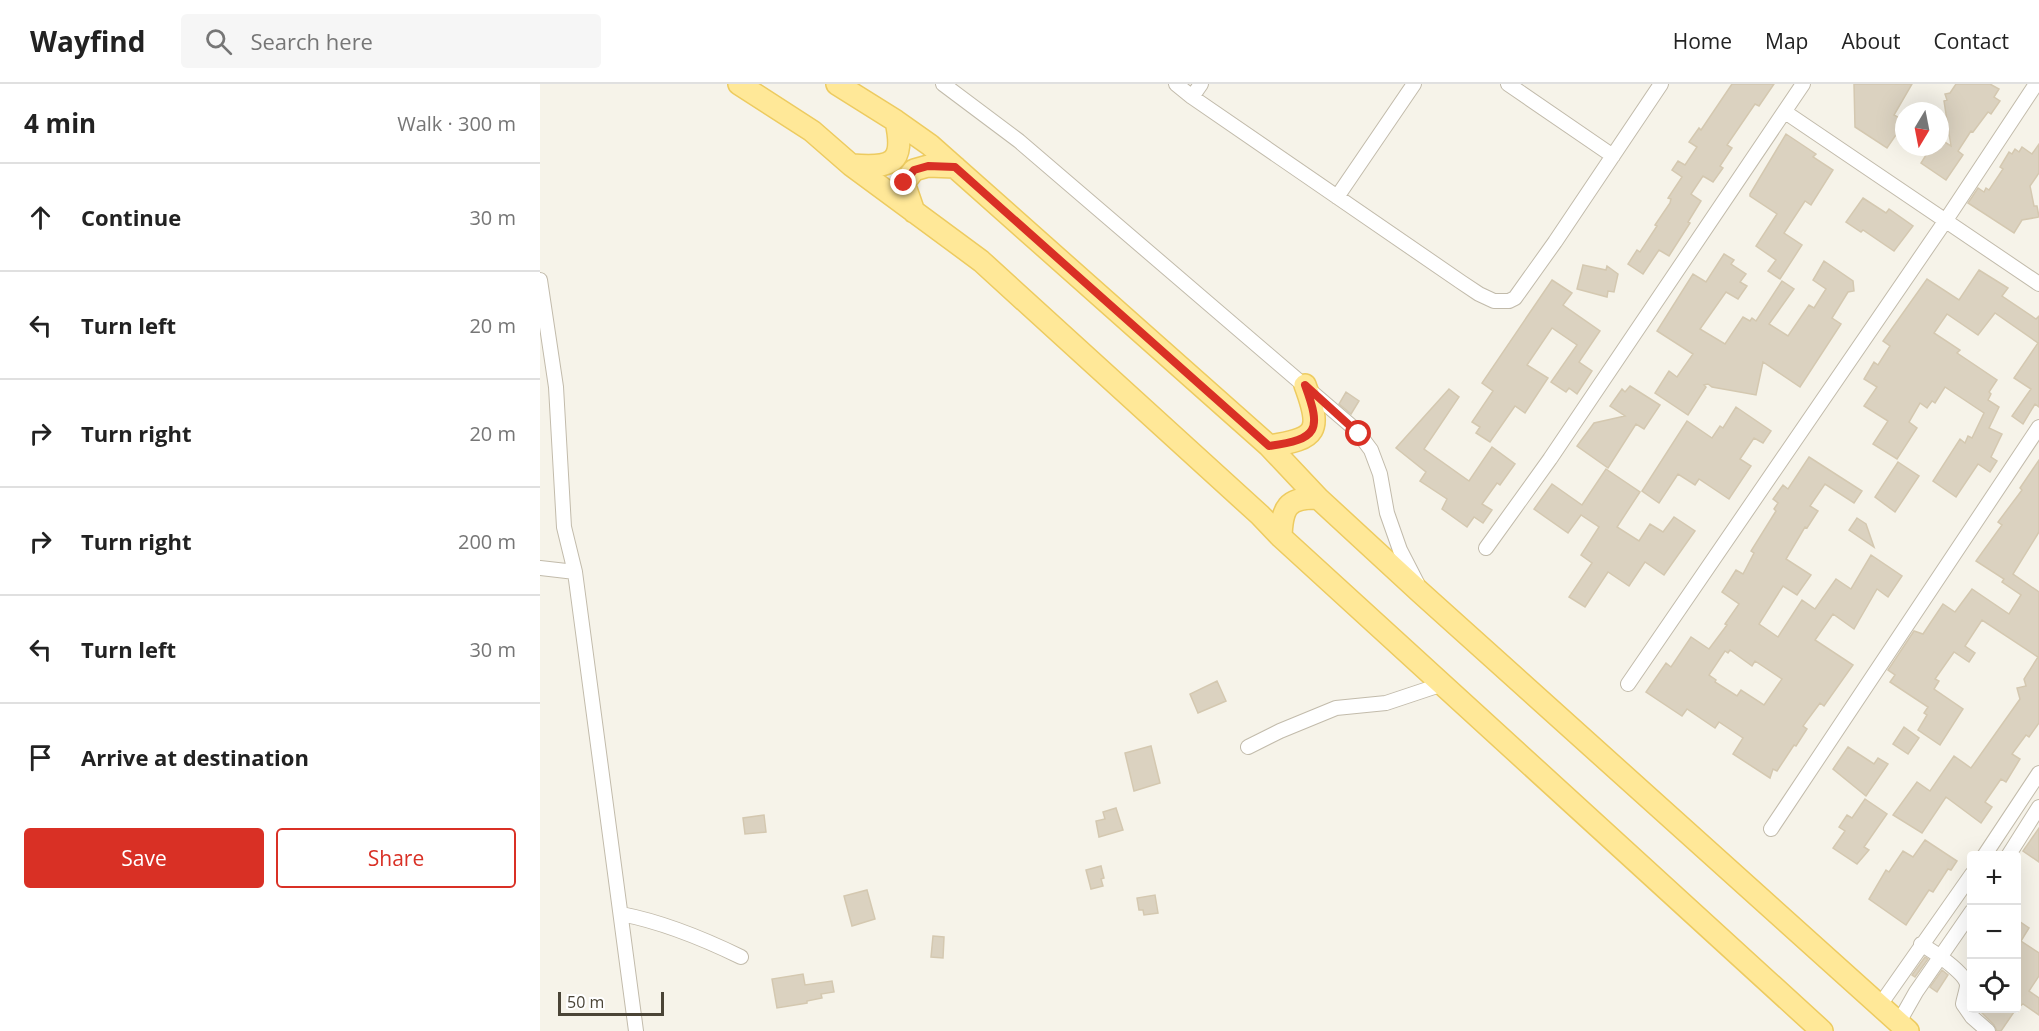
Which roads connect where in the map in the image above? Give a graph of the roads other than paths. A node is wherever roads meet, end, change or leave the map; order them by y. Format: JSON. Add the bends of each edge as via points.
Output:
{"nodes":[{"id":1,"x":739,"y":84,"type":"edge"},
{"id":2,"x":837,"y":84,"type":"edge"},
{"id":3,"x":943,"y":84,"type":"edge"},
{"id":4,"x":1176,"y":84,"type":"edge"},
{"id":5,"x":1201,"y":84,"type":"edge"},
{"id":6,"x":1414,"y":84,"type":"edge"},
{"id":7,"x":1508,"y":84,"type":"edge"},
{"id":8,"x":1660,"y":84,"type":"edge"},
{"id":9,"x":1803,"y":84,"type":"edge"},
{"id":10,"x":2036,"y":84,"type":"edge"},
{"id":11,"x":1192,"y":97,"type":"junction"},
{"id":12,"x":1785,"y":112,"type":"junction"},
{"id":13,"x":896,"y":121,"type":"junction"},
{"id":14,"x":1613,"y":156,"type":"junction"},
{"id":15,"x":851,"y":165,"type":"junction"},
{"id":16,"x":955,"y":167,"type":"junction"},
{"id":17,"x":1336,"y":197,"type":"junction"},
{"id":18,"x":914,"y":212,"type":"junction"},
{"id":19,"x":1946,"y":220,"type":"junction"},
{"id":20,"x":540,"y":280,"type":"edge"},
{"id":21,"x":2039,"y":284,"type":"edge"},
{"id":22,"x":545,"y":352,"type":"edge"},
{"id":23,"x":1305,"y":385,"type":"junction"},
{"id":24,"x":2039,"y":428,"type":"edge"},
{"id":25,"x":1269,"y":446,"type":"junction"},
{"id":26,"x":1318,"y":498,"type":"junction"},
{"id":27,"x":1281,"y":537,"type":"junction"},
{"id":28,"x":1486,"y":548,"type":"dead end"},
{"id":29,"x":540,"y":568,"type":"edge"},
{"id":30,"x":575,"y":572,"type":"junction"},
{"id":31,"x":1421,"y":593,"type":"junction"},
{"id":32,"x":1443,"y":684,"type":"junction"},
{"id":33,"x":1628,"y":684,"type":"dead end"},
{"id":34,"x":1248,"y":747,"type":"dead end"},
{"id":35,"x":2039,"y":773,"type":"edge"},
{"id":36,"x":2039,"y":807,"type":"edge"},
{"id":37,"x":1771,"y":829,"type":"dead end"},
{"id":38,"x":1987,"y":851,"type":"edge"},
{"id":39,"x":2011,"y":851,"type":"edge"},
{"id":40,"x":1967,"y":880,"type":"edge"},
{"id":41,"x":621,"y":914,"type":"junction"},
{"id":42,"x":1967,"y":917,"type":"edge"},
{"id":43,"x":1921,"y":944,"type":"junction"},
{"id":44,"x":741,"y":957,"type":"dead end"},
{"id":45,"x":1942,"y":957,"type":"junction"},
{"id":46,"x":1899,"y":977,"type":"junction"},
{"id":47,"x":1916,"y":992,"type":"junction"},
{"id":48,"x":1880,"y":1005,"type":"junction"},
{"id":49,"x":1903,"y":1026,"type":"edge"},
{"id":50,"x":636,"y":1031,"type":"edge"},
{"id":51,"x":1822,"y":1031,"type":"edge"},
{"id":52,"x":1988,"y":1031,"type":"edge"}],
"edges":[{"from":1,"to":15,"type":"main road","via":[[812,131]]},
{"from":2,"to":13,"type":"main road"},
{"from":3,"to":23,"type":"street","via":[[1019,141]]},
{"from":4,"to":11,"type":"street"},
{"from":5,"to":11,"type":"street"},
{"from":6,"to":17,"type":"street"},
{"from":7,"to":14,"type":"street"},
{"from":8,"to":14,"type":"street"},
{"from":9,"to":12,"type":"street"},
{"from":10,"to":19,"type":"street"},
{"from":11,"to":17,"type":"street"},
{"from":12,"to":19,"type":"street"},
{"from":12,"to":28,"type":"street"},
{"from":13,"to":15,"type":"main road","via":[[900,147],[889,163],[878,167]]},
{"from":13,"to":16,"type":"main road"},
{"from":14,"to":17,"type":"street","via":[[1555,243],[1509,301],[1494,301],[1479,294]]},
{"from":15,"to":18,"type":"main road"},
{"from":16,"to":18,"type":"main road","via":[[914,170],[904,183]]},
{"from":16,"to":25,"type":"main road"},
{"from":18,"to":27,"type":"main road","via":[[981,261]]},
{"from":19,"to":21,"type":"street"},
{"from":19,"to":33,"type":"street"},
{"from":20,"to":22,"type":"street"},
{"from":22,"to":30,"type":"street","via":[[556,387],[564,527]]},
{"from":23,"to":25,"type":"main road","via":[[1316,419],[1312,430],[1304,439]]},
{"from":23,"to":31,"type":"street","via":[[1356,430],[1371,450],[1390,522]]},
{"from":24,"to":37,"type":"street"},
{"from":25,"to":26,"type":"main road"},
{"from":26,"to":27,"type":"main road","via":[[1302,497],[1290,503],[1284,513]]},
{"from":26,"to":31,"type":"main road"},
{"from":27,"to":32,"type":"main road"},
{"from":29,"to":30,"type":"street"},
{"from":30,"to":41,"type":"street"},
{"from":31,"to":48,"type":"main road"},
{"from":32,"to":34,"type":"street","via":[[1386,703],[1336,708]]},
{"from":32,"to":51,"type":"main road"},
{"from":35,"to":38,"type":"street"},
{"from":36,"to":39,"type":"street"},
{"from":40,"to":43,"type":"street"},
{"from":41,"to":44,"type":"street","via":[[677,929]]},
{"from":41,"to":50,"type":"street"},
{"from":42,"to":45,"type":"street"},
{"from":43,"to":45,"type":"street"},
{"from":43,"to":46,"type":"street"},
{"from":45,"to":47,"type":"street"},
{"from":45,"to":52,"type":"street","via":[[1967,985],[1963,1004]]},
{"from":46,"to":47,"type":"street"},
{"from":46,"to":48,"type":"street"},
{"from":47,"to":49,"type":"street"},
{"from":48,"to":49,"type":"main road"}]}
